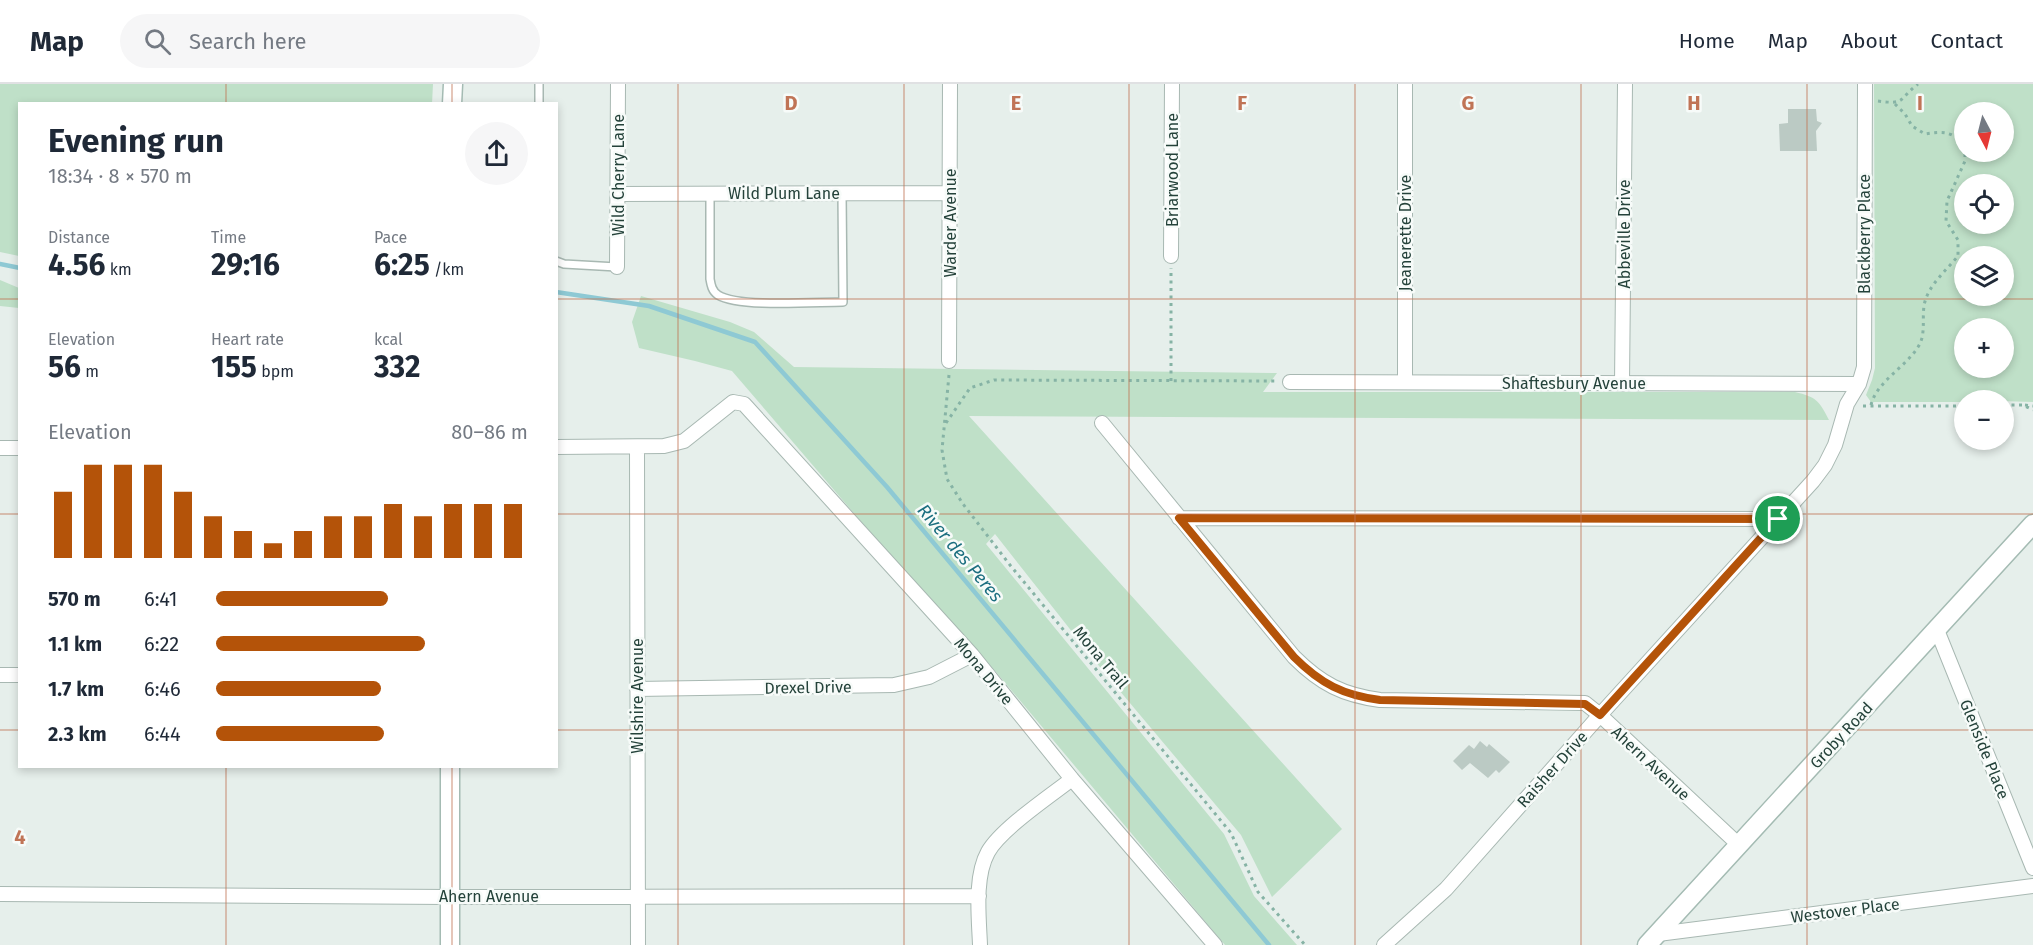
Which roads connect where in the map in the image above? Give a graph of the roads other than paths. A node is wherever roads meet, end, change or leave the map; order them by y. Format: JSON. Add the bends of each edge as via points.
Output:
{"nodes":[{"id":1,"x":453,"y":84,"type":"edge"},
{"id":2,"x":539,"y":84,"type":"edge"},
{"id":3,"x":618,"y":84,"type":"edge"},
{"id":4,"x":950,"y":84,"type":"edge"},
{"id":5,"x":1172,"y":84,"type":"edge"},
{"id":6,"x":1405,"y":84,"type":"edge"},
{"id":7,"x":1625,"y":84,"type":"edge"},
{"id":8,"x":1865,"y":84,"type":"edge"},
{"id":9,"x":452,"y":102,"type":"edge"},
{"id":10,"x":539,"y":102,"type":"edge"},
{"id":11,"x":842,"y":193,"type":"junction"},
{"id":12,"x":950,"y":193,"type":"junction"},
{"id":13,"x":618,"y":194,"type":"junction"},
{"id":14,"x":710,"y":194,"type":"junction"},
{"id":15,"x":1171,"y":256,"type":"road end"},
{"id":16,"x":558,"y":262,"type":"edge"},
{"id":17,"x":617,"y":267,"type":"joint"},
{"id":18,"x":949,"y":361,"type":"road end"},
{"id":19,"x":1290,"y":381,"type":"road end"},
{"id":20,"x":1405,"y":382,"type":"junction"},
{"id":21,"x":1622,"y":384,"type":"junction"},
{"id":22,"x":1858,"y":384,"type":"junction"},
{"id":23,"x":1102,"y":423,"type":"dead end"},
{"id":24,"x":558,"y":447,"type":"edge"},
{"id":25,"x":637,"y":447,"type":"junction"},
{"id":26,"x":0,"y":448,"type":"edge"},
{"id":27,"x":18,"y":448,"type":"edge"},
{"id":28,"x":1179,"y":518,"type":"junction"},
{"id":29,"x":1778,"y":519,"type":"junction"},
{"id":30,"x":2033,"y":524,"type":"edge"},
{"id":31,"x":1937,"y":630,"type":"junction"},
{"id":32,"x":972,"y":655,"type":"junction"},
{"id":33,"x":0,"y":675,"type":"edge"},
{"id":34,"x":18,"y":675,"type":"edge"},
{"id":35,"x":637,"y":689,"type":"junction"},
{"id":36,"x":1600,"y":715,"type":"junction"},
{"id":37,"x":450,"y":768,"type":"edge"},
{"id":38,"x":1072,"y":779,"type":"junction"},
{"id":39,"x":1739,"y":844,"type":"junction"},
{"id":40,"x":2033,"y":868,"type":"edge"},
{"id":41,"x":2033,"y":885,"type":"edge"},
{"id":42,"x":0,"y":894,"type":"edge"},
{"id":43,"x":638,"y":896,"type":"junction"},
{"id":44,"x":979,"y":896,"type":"junction"},
{"id":45,"x":449,"y":897,"type":"junction"},
{"id":46,"x":1653,"y":939,"type":"edge"},
{"id":47,"x":450,"y":945,"type":"edge"},
{"id":48,"x":638,"y":945,"type":"edge"},
{"id":49,"x":980,"y":945,"type":"edge"},
{"id":50,"x":1215,"y":945,"type":"edge"},
{"id":51,"x":1384,"y":945,"type":"edge"}],
"edges":[{"from":1,"to":9,"type":"street"},
{"from":2,"to":10,"type":"lane"},
{"from":3,"to":13,"type":"street","name":"Wild Cherry Lane"},
{"from":4,"to":12,"type":"street","name":"Warder Avenue"},
{"from":5,"to":15,"type":"street","name":"Briarwood Lane"},
{"from":6,"to":20,"type":"street","name":"Jeanerette Drive"},
{"from":7,"to":21,"type":"street","name":"Abbeville Drive"},
{"from":8,"to":22,"type":"street","name":"Blackberry Place","via":[[1864,367]]},
{"from":11,"to":12,"type":"street","name":"Wild Plum Lane"},
{"from":11,"to":14,"type":"street","name":"Wild Plum Lane"},
{"from":11,"to":14,"type":"lane","via":[[843,302],[744,302],[719,295],[710,279]]},
{"from":12,"to":18,"type":"street","name":"Warder Avenue"},
{"from":13,"to":14,"type":"street","name":"Wild Plum Lane"},
{"from":13,"to":17,"type":"street","name":"Wild Cherry Lane"},
{"from":16,"to":17,"type":"lane"},
{"from":19,"to":20,"type":"street","name":"Shaftesbury Avenue"},
{"from":20,"to":21,"type":"street","name":"Shaftesbury Avenue"},
{"from":21,"to":22,"type":"street","name":"Shaftesbury Avenue"},
{"from":22,"to":29,"type":"street","name":"Raisher Drive","via":[[1825,465]]},
{"from":23,"to":28,"type":"street","name":"Ahern Avenue"},
{"from":24,"to":25,"type":"street"},
{"from":25,"to":32,"type":"street","name":"Mona Drive","via":[[684,441],[733,402],[744,404]]},
{"from":25,"to":35,"type":"street","name":"Wilshire Avenue"},
{"from":26,"to":27,"type":"street"},
{"from":28,"to":29,"type":"street"},
{"from":28,"to":36,"type":"street","name":"Ahern Avenue","via":[[1294,657],[1331,687],[1380,700],[1585,704]]},
{"from":29,"to":36,"type":"street","name":"Raisher Drive"},
{"from":30,"to":31,"type":"street","name":"Groby Road"},
{"from":31,"to":39,"type":"street","name":"Groby Road"},
{"from":31,"to":40,"type":"street","name":"Glenside Place"},
{"from":32,"to":35,"type":"street","name":"Drexel Drive","via":[[929,677],[894,686]]},
{"from":32,"to":38,"type":"street","name":"Mona Drive"},
{"from":33,"to":34,"type":"street"},
{"from":35,"to":43,"type":"street","name":"Wilshire Avenue"},
{"from":36,"to":39,"type":"street","name":"Ahern Avenue"},
{"from":36,"to":51,"type":"street","name":"Raisher Drive","via":[[1446,889]]},
{"from":37,"to":45,"type":"street"},
{"from":38,"to":44,"type":"street","via":[[1028,812],[987,852]]},
{"from":38,"to":50,"type":"street","name":"Mona Drive"},
{"from":39,"to":46,"type":"street","name":"Groby Road"},
{"from":41,"to":46,"type":"street","name":"Westover Place"},
{"from":42,"to":45,"type":"street","name":"Ahern Avenue"},
{"from":43,"to":44,"type":"street","name":"Ahern Avenue"},
{"from":43,"to":45,"type":"street","name":"Ahern Avenue"},
{"from":43,"to":48,"type":"street","name":"Wilshire Avenue"},
{"from":44,"to":49,"type":"street"},
{"from":45,"to":47,"type":"street"}]}
